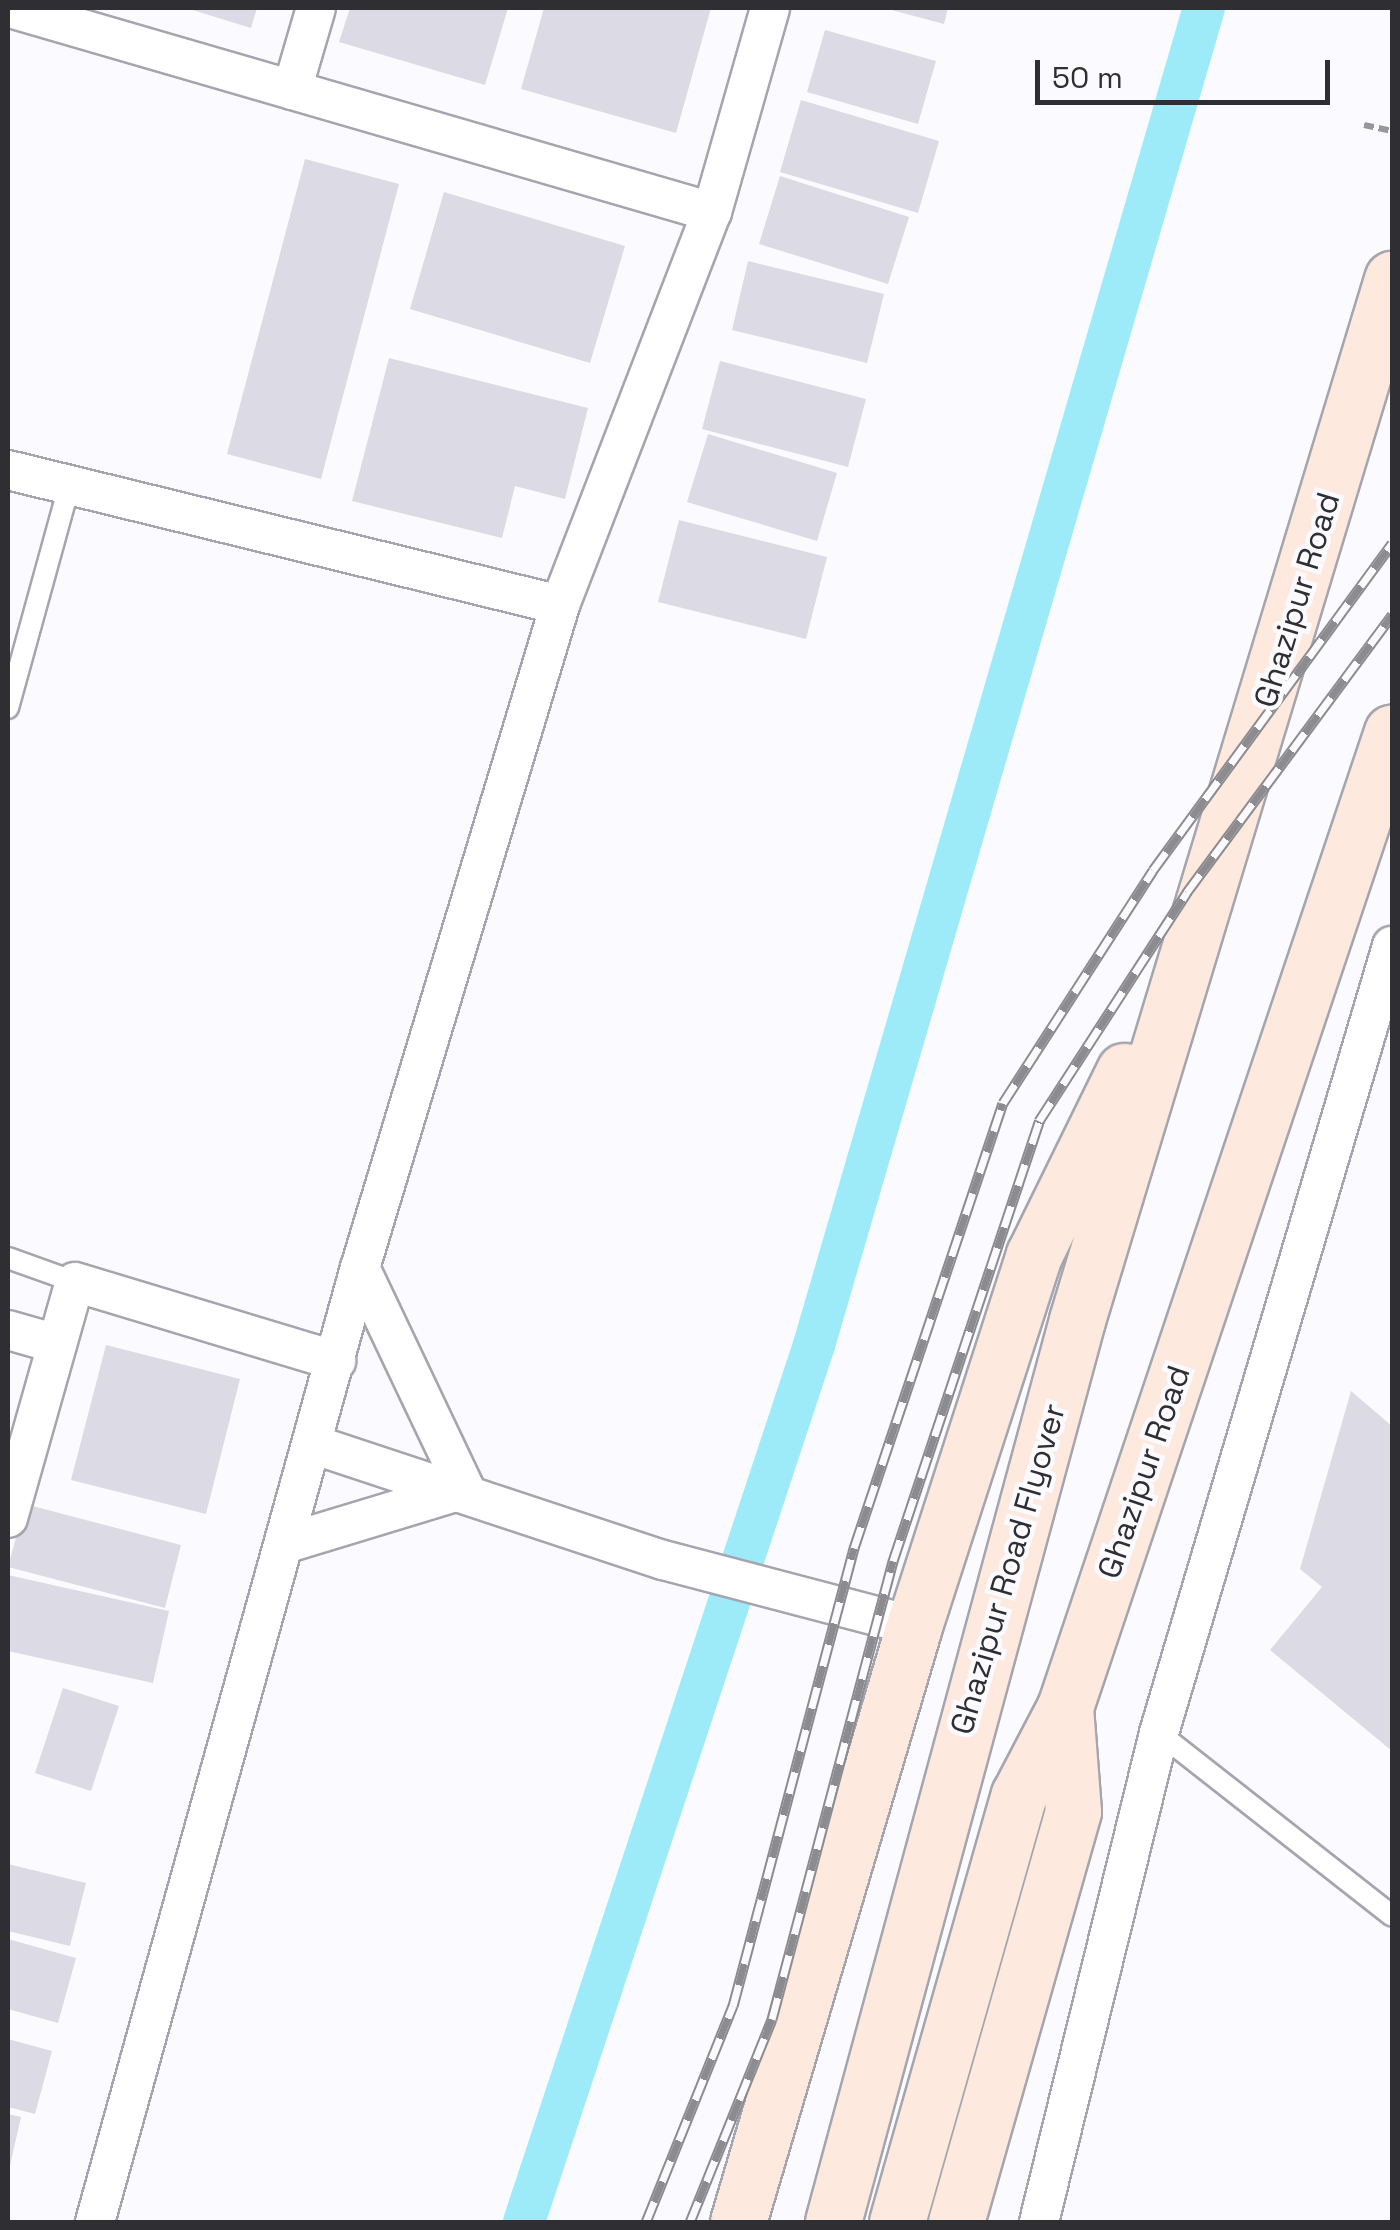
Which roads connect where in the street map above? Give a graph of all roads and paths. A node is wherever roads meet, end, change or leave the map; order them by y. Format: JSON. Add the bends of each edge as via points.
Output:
{"nodes":[{"id":1,"x":10,"y":8,"type":"edge"},
{"id":2,"x":316,"y":8,"type":"edge"},
{"id":3,"x":770,"y":8,"type":"edge"},
{"id":4,"x":292,"y":90,"type":"junction"},
{"id":5,"x":1364,"y":125,"type":"dead end"},
{"id":6,"x":1392,"y":132,"type":"edge"},
{"id":7,"x":712,"y":212,"type":"junction"},
{"id":8,"x":1392,"y":279,"type":"edge"},
{"id":9,"x":8,"y":470,"type":"edge"},
{"id":10,"x":69,"y":486,"type":"junction"},
{"id":11,"x":560,"y":604,"type":"junction"},
{"id":12,"x":8,"y":708,"type":"edge"},
{"id":13,"x":1392,"y":732,"type":"edge"},
{"id":14,"x":1197,"y":920,"type":"junction"},
{"id":15,"x":1392,"y":946,"type":"edge"},
{"id":16,"x":8,"y":1258,"type":"edge"},
{"id":17,"x":360,"y":1268,"type":"junction"},
{"id":18,"x":76,"y":1282,"type":"junction"},
{"id":19,"x":8,"y":1330,"type":"edge"},
{"id":20,"x":58,"y":1344,"type":"junction"},
{"id":21,"x":336,"y":1361,"type":"junction"},
{"id":22,"x":312,"y":1444,"type":"junction"},
{"id":23,"x":465,"y":1489,"type":"junction"},
{"id":24,"x":8,"y":1518,"type":"edge"},
{"id":25,"x":284,"y":1544,"type":"junction"},
{"id":26,"x":914,"y":1626,"type":"junction"},
{"id":27,"x":1066,"y":1707,"type":"junction"},
{"id":28,"x":1159,"y":1733,"type":"junction"},
{"id":29,"x":1392,"y":1916,"type":"edge"},
{"id":30,"x":95,"y":2222,"type":"edge"},
{"id":31,"x":738,"y":2222,"type":"edge"},
{"id":32,"x":833,"y":2222,"type":"edge"},
{"id":33,"x":898,"y":2222,"type":"edge"},
{"id":34,"x":956,"y":2222,"type":"edge"},
{"id":35,"x":1039,"y":2222,"type":"edge"}],
"edges":[{"from":1,"to":4,"type":"street"},
{"from":2,"to":4,"type":"street"},
{"from":3,"to":7,"type":"street"},
{"from":4,"to":7,"type":"street"},
{"from":5,"to":6,"type":"path"},
{"from":7,"to":11,"type":"street"},
{"from":8,"to":14,"type":"main road","name":"Ghazipur Road"},
{"from":9,"to":10,"type":"street"},
{"from":10,"to":11,"type":"street"},
{"from":10,"to":12,"type":"lane"},
{"from":11,"to":17,"type":"street"},
{"from":13,"to":27,"type":"main road","name":"Ghazipur Road"},
{"from":14,"to":26,"type":"main road","via":[[1034,1255]]},
{"from":14,"to":32,"type":"main road","name":"Ghazipur Road Flyover","via":[[1076,1320]]},
{"from":15,"to":28,"type":"street"},
{"from":16,"to":18,"type":"lane"},
{"from":17,"to":21,"type":"street"},
{"from":17,"to":23,"type":"street"},
{"from":18,"to":20,"type":"street"},
{"from":18,"to":21,"type":"street"},
{"from":19,"to":20,"type":"street"},
{"from":20,"to":24,"type":"street"},
{"from":21,"to":22,"type":"street"},
{"from":22,"to":23,"type":"street"},
{"from":22,"to":25,"type":"street"},
{"from":23,"to":25,"type":"street"},
{"from":23,"to":26,"type":"street","via":[[663,1560]]},
{"from":25,"to":30,"type":"street"},
{"from":26,"to":31,"type":"main road"},
{"from":27,"to":33,"type":"main road","via":[[1019,1794]]},
{"from":27,"to":34,"type":"main road","name":"Ghazipur Road","via":[[1073,1811]]},
{"from":28,"to":29,"type":"lane"},
{"from":28,"to":35,"type":"street"}]}
